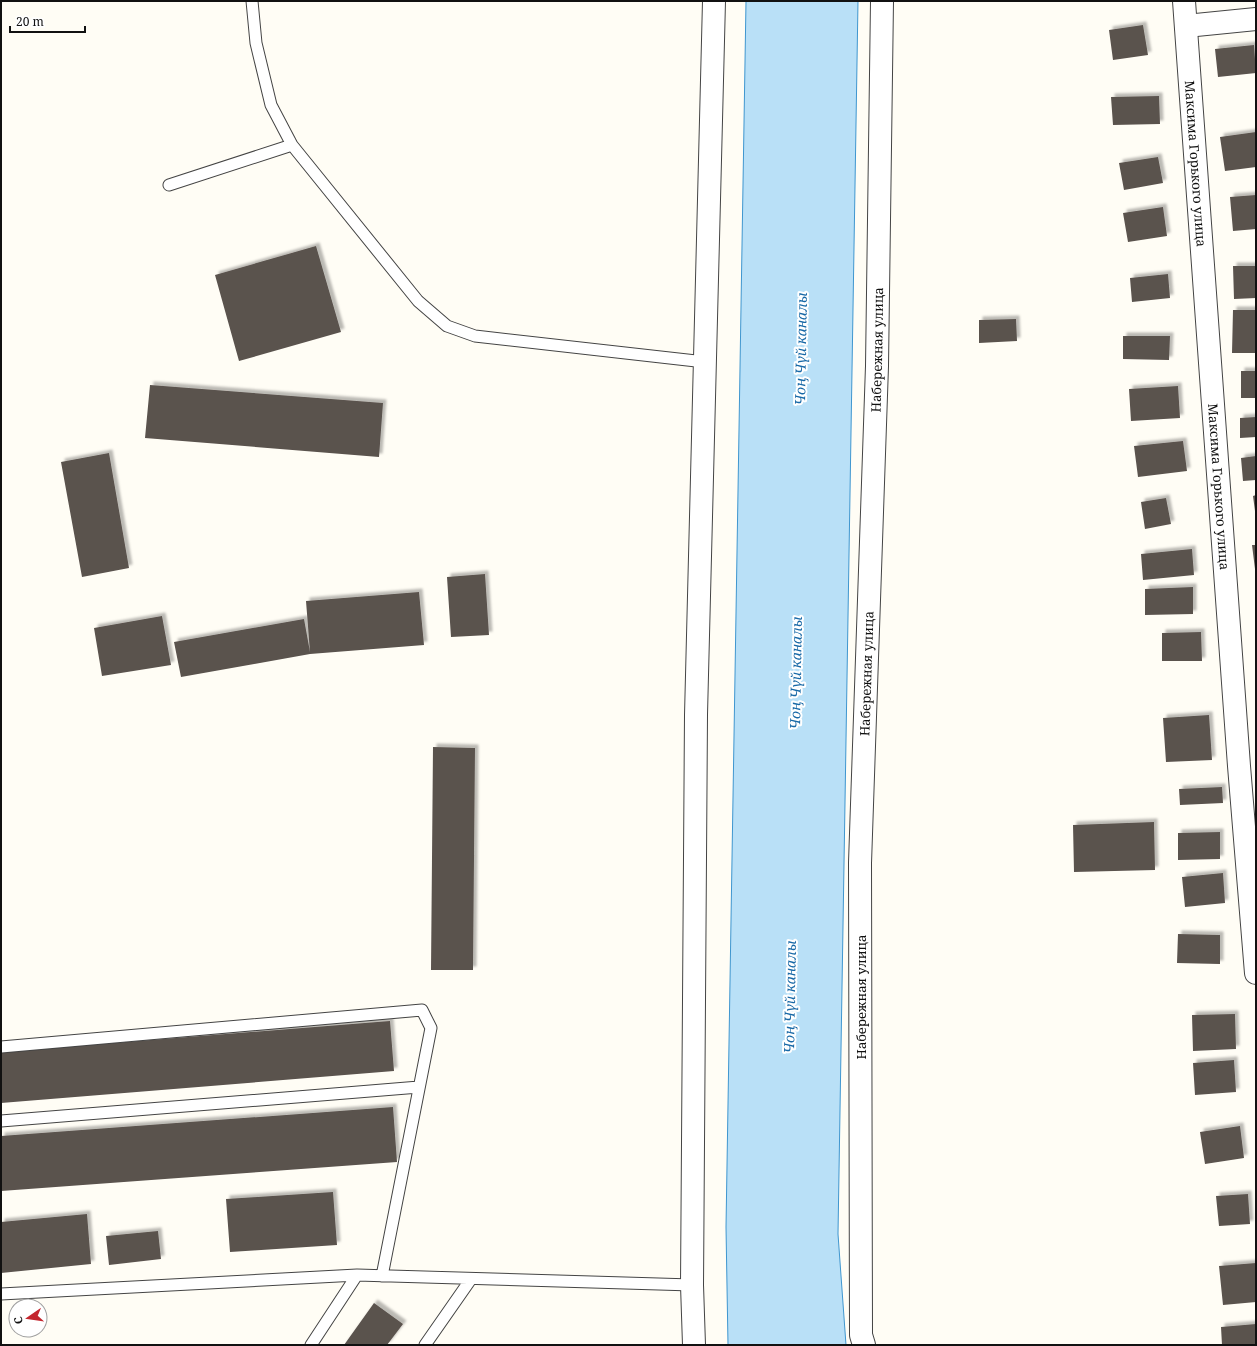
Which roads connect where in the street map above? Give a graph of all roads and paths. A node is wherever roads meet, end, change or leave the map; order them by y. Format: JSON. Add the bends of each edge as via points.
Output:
{"nodes":[{"id":1,"x":252,"y":1,"type":"edge"},
{"id":2,"x":714,"y":1,"type":"edge"},
{"id":3,"x":882,"y":1,"type":"edge"},
{"id":4,"x":1184,"y":1,"type":"edge"},
{"id":5,"x":1256,"y":19,"type":"edge"},
{"id":6,"x":1186,"y":26,"type":"junction"},
{"id":7,"x":292,"y":145,"type":"junction"},
{"id":8,"x":169,"y":185,"type":"dead end"},
{"id":9,"x":705,"y":362,"type":"junction"},
{"id":10,"x":1248,"y":765,"type":"edge"},
{"id":11,"x":1256,"y":973,"type":"edge"},
{"id":12,"x":1,"y":1047,"type":"edge"},
{"id":13,"x":419,"y":1087,"type":"junction"},
{"id":14,"x":1,"y":1121,"type":"edge"},
{"id":15,"x":357,"y":1276,"type":"junction"},
{"id":16,"x":382,"y":1276,"type":"junction"},
{"id":17,"x":471,"y":1279,"type":"junction"},
{"id":18,"x":692,"y":1285,"type":"junction"},
{"id":19,"x":1,"y":1294,"type":"edge"},
{"id":20,"x":311,"y":1345,"type":"edge"},
{"id":21,"x":425,"y":1345,"type":"edge"},
{"id":22,"x":694,"y":1345,"type":"edge"},
{"id":23,"x":864,"y":1345,"type":"edge"}],
"edges":[{"from":1,"to":7,"type":"lane","via":[[256,43],[271,104]]},
{"from":2,"to":9,"type":"street"},
{"from":3,"to":23,"type":"street","name":"Набережная улица","via":[[877,366],[860,863],[861,1334]]},
{"from":4,"to":6,"type":"street","name":"Максима Горького улица"},
{"from":5,"to":6,"type":"street"},
{"from":6,"to":10,"type":"street","name":"Максима Горького улица"},
{"from":7,"to":8,"type":"lane"},
{"from":7,"to":9,"type":"lane","via":[[418,301],[447,326],[475,336]]},
{"from":9,"to":18,"type":"street","via":[[696,715]]},
{"from":10,"to":11,"type":"street","name":"Максима Горького улица"},
{"from":12,"to":13,"type":"lane","via":[[422,1010],[431,1028]]},
{"from":13,"to":14,"type":"lane"},
{"from":13,"to":16,"type":"lane"},
{"from":15,"to":16,"type":"lane"},
{"from":15,"to":19,"type":"lane"},
{"from":15,"to":20,"type":"lane"},
{"from":16,"to":17,"type":"lane"},
{"from":17,"to":18,"type":"lane"},
{"from":17,"to":21,"type":"lane"},
{"from":18,"to":22,"type":"street"}]}
